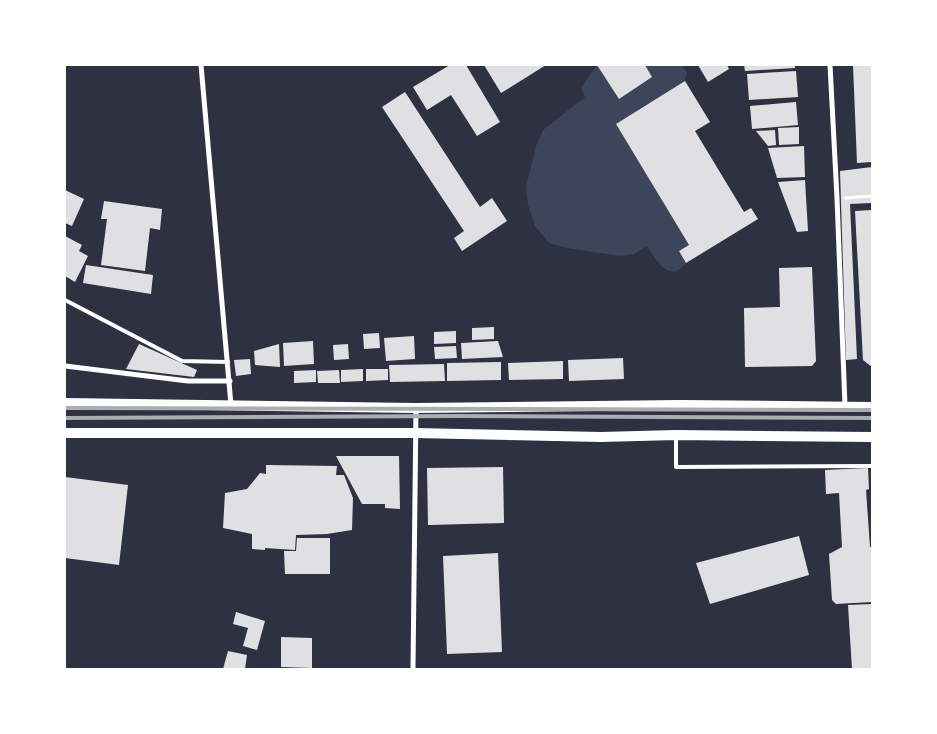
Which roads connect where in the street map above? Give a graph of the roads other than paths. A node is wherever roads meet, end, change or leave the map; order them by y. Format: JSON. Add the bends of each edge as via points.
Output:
{"nodes":[{"id":1,"x":201,"y":65,"type":"edge"},
{"id":2,"x":830,"y":65,"type":"edge"},
{"id":3,"x":65,"y":300,"type":"edge"},
{"id":4,"x":228,"y":362,"type":"junction"},
{"id":5,"x":65,"y":366,"type":"edge"},
{"id":6,"x":230,"y":381,"type":"junction"},
{"id":7,"x":65,"y":403,"type":"edge"},
{"id":8,"x":232,"y":405,"type":"junction"},
{"id":9,"x":844,"y":406,"type":"junction"},
{"id":10,"x":872,"y":407,"type":"edge"},
{"id":11,"x":416,"y":408,"type":"junction"},
{"id":12,"x":65,"y":433,"type":"edge"},
{"id":13,"x":415,"y":434,"type":"junction"},
{"id":14,"x":676,"y":435,"type":"junction"},
{"id":15,"x":872,"y":437,"type":"edge"},
{"id":16,"x":872,"y":466,"type":"edge"},
{"id":17,"x":413,"y":669,"type":"edge"}],
"edges":[{"from":1,"to":4,"type":"street"},
{"from":2,"to":9,"type":"street"},
{"from":3,"to":4,"type":"lane","via":[[182,361]]},
{"from":4,"to":6,"type":"street"},
{"from":5,"to":6,"type":"street","via":[[188,381]]},
{"from":6,"to":8,"type":"street"},
{"from":7,"to":8,"type":"main road"},
{"from":8,"to":11,"type":"main road"},
{"from":9,"to":10,"type":"main road"},
{"from":9,"to":11,"type":"main road"},
{"from":11,"to":13,"type":"street"},
{"from":12,"to":13,"type":"main road"},
{"from":13,"to":14,"type":"main road"},
{"from":13,"to":17,"type":"street"},
{"from":14,"to":15,"type":"main road"},
{"from":14,"to":16,"type":"lane","via":[[676,468]]}]}
